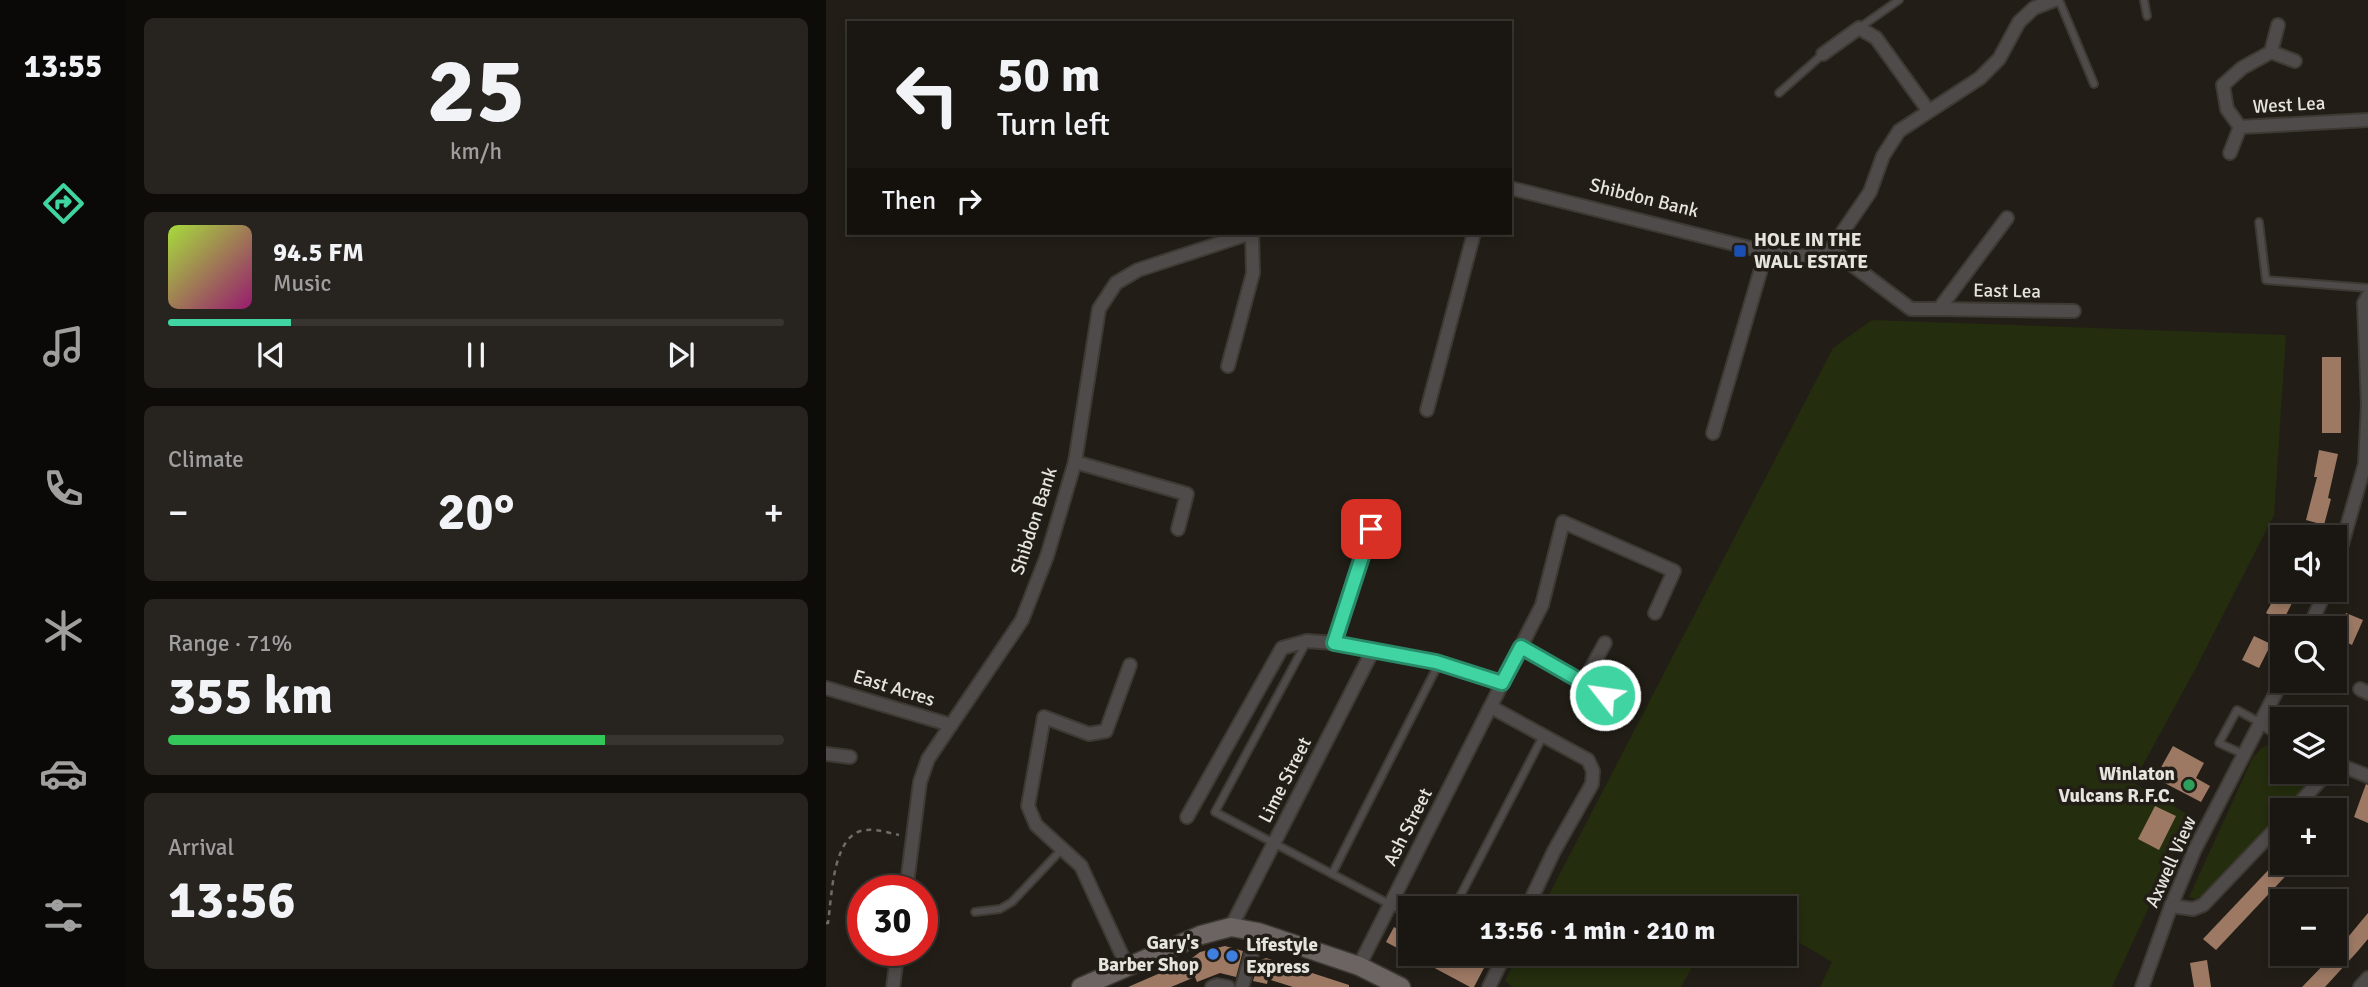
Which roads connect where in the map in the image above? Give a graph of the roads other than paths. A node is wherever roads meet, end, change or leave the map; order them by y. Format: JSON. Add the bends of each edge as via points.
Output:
{"nodes":[{"id":1,"x":1899,"y":0,"type":"edge"},
{"id":2,"x":2057,"y":0,"type":"edge"},
{"id":3,"x":2144,"y":0,"type":"edge"},
{"id":4,"x":2147,"y":16,"type":"dead end"},
{"id":5,"x":2278,"y":25,"type":"dead end"},
{"id":6,"x":1859,"y":28,"type":"junction"},
{"id":7,"x":2272,"y":51,"type":"junction"},
{"id":8,"x":1823,"y":54,"type":"joint"},
{"id":9,"x":2295,"y":61,"type":"dead end"},
{"id":10,"x":2094,"y":84,"type":"dead end"},
{"id":11,"x":1779,"y":93,"type":"dead end"},
{"id":12,"x":1928,"y":110,"type":"junction"},
{"id":13,"x":2368,"y":120,"type":"edge"},
{"id":14,"x":2240,"y":127,"type":"junction"},
{"id":15,"x":2230,"y":153,"type":"dead end"},
{"id":16,"x":1512,"y":188,"type":"edge"},
{"id":17,"x":2007,"y":218,"type":"dead end"},
{"id":18,"x":2259,"y":222,"type":"dead end"},
{"id":19,"x":1246,"y":235,"type":"edge"},
{"id":20,"x":1252,"y":235,"type":"edge"},
{"id":21,"x":1473,"y":235,"type":"edge"},
{"id":22,"x":1831,"y":249,"type":"junction"},
{"id":23,"x":1766,"y":252,"type":"junction"},
{"id":24,"x":2368,"y":288,"type":"edge"},
{"id":25,"x":2366,"y":300,"type":"edge"},
{"id":26,"x":1939,"y":309,"type":"junction"},
{"id":27,"x":2074,"y":311,"type":"dead end"},
{"id":28,"x":1228,"y":366,"type":"dead end"},
{"id":29,"x":1427,"y":410,"type":"dead end"},
{"id":30,"x":1713,"y":433,"type":"dead end"},
{"id":31,"x":1075,"y":462,"type":"junction"},
{"id":32,"x":2347,"y":527,"type":"edge"},
{"id":33,"x":1178,"y":529,"type":"dead end"},
{"id":34,"x":1371,"y":529,"type":"dead end"},
{"id":35,"x":1655,"y":612,"type":"dead end"},
{"id":36,"x":1307,"y":641,"type":"junction"},
{"id":37,"x":1334,"y":643,"type":"junction"},
{"id":38,"x":1605,"y":643,"type":"dead end"},
{"id":39,"x":1521,"y":647,"type":"junction"},
{"id":40,"x":1373,"y":650,"type":"junction"},
{"id":41,"x":1439,"y":663,"type":"junction"},
{"id":42,"x":1130,"y":665,"type":"dead end"},
{"id":43,"x":1502,"y":683,"type":"junction"},
{"id":44,"x":1583,"y":683,"type":"junction"},
{"id":45,"x":826,"y":688,"type":"edge"},
{"id":46,"x":2276,"y":693,"type":"edge"},
{"id":47,"x":1491,"y":707,"type":"junction"},
{"id":48,"x":1626,"y":707,"type":"dead end"},
{"id":49,"x":2260,"y":722,"type":"junction"},
{"id":50,"x":951,"y":726,"type":"junction"},
{"id":51,"x":2270,"y":727,"type":"edge"},
{"id":52,"x":1544,"y":736,"type":"junction"},
{"id":53,"x":826,"y":754,"type":"edge"},
{"id":54,"x":2243,"y":754,"type":"junction"},
{"id":55,"x":850,"y":757,"type":"dead end"},
{"id":56,"x":2347,"y":768,"type":"edge"},
{"id":57,"x":2368,"y":776,"type":"edge"},
{"id":58,"x":2317,"y":784,"type":"edge"},
{"id":59,"x":2304,"y":798,"type":"edge"},
{"id":60,"x":1187,"y":817,"type":"dead end"},
{"id":61,"x":2270,"y":835,"type":"edge"},
{"id":62,"x":1274,"y":844,"type":"junction"},
{"id":63,"x":1062,"y":849,"type":"junction"},
{"id":64,"x":1332,"y":874,"type":"junction"},
{"id":65,"x":908,"y":875,"type":"edge"},
{"id":66,"x":1460,"y":896,"type":"edge"},
{"id":67,"x":1533,"y":896,"type":"edge"},
{"id":68,"x":1390,"y":904,"type":"junction"},
{"id":69,"x":2171,"y":906,"type":"junction"},
{"id":70,"x":1398,"y":908,"type":"edge"},
{"id":71,"x":975,"y":912,"type":"dead end"},
{"id":72,"x":1231,"y":928,"type":"junction"},
{"id":73,"x":1258,"y":932,"type":"junction"},
{"id":74,"x":896,"y":966,"type":"edge"},
{"id":75,"x":1127,"y":966,"type":"junction"},
{"id":76,"x":1359,"y":966,"type":"junction"},
{"id":77,"x":1499,"y":966,"type":"edge"},
{"id":78,"x":2368,"y":978,"type":"edge"},
{"id":79,"x":893,"y":987,"type":"edge"},
{"id":80,"x":1081,"y":987,"type":"edge"},
{"id":81,"x":1212,"y":987,"type":"edge"},
{"id":82,"x":1228,"y":987,"type":"edge"},
{"id":83,"x":1242,"y":987,"type":"edge"},
{"id":84,"x":1401,"y":987,"type":"edge"},
{"id":85,"x":1489,"y":987,"type":"edge"},
{"id":86,"x":2141,"y":987,"type":"edge"},
{"id":87,"x":2360,"y":987,"type":"edge"}],
"edges":[{"from":1,"to":6,"type":"lane"},
{"from":2,"to":10,"type":"lane"},
{"from":2,"to":12,"type":"street","via":[[2034,8],[2019,22],[1999,59],[1980,78]]},
{"from":3,"to":4,"type":"lane"},
{"from":5,"to":7,"type":"street"},
{"from":6,"to":8,"type":"street"},
{"from":6,"to":12,"type":"street","via":[[1876,38]]},
{"from":7,"to":9,"type":"street"},
{"from":7,"to":14,"type":"street","via":[[2223,85],[2227,109]]},
{"from":8,"to":11,"type":"lane"},
{"from":12,"to":22,"type":"street","via":[[1899,131],[1883,156],[1870,192]]},
{"from":13,"to":14,"type":"street","name":"West Lea"},
{"from":14,"to":15,"type":"street","name":"West Lea"},
{"from":16,"to":23,"type":"street","name":"Shibdon Bank"},
{"from":17,"to":26,"type":"street","name":"East Lea"},
{"from":18,"to":24,"type":"lane","via":[[2266,280]]},
{"from":19,"to":31,"type":"street","name":"Shibdon Bank","via":[[1138,271],[1116,283],[1099,309]]},
{"from":20,"to":28,"type":"street","via":[[1253,273]]},
{"from":21,"to":29,"type":"street"},
{"from":22,"to":23,"type":"street","name":"Shibdon Bank","via":[[1810,256]]},
{"from":22,"to":26,"type":"street","name":"East Lea","via":[[1911,309]]},
{"from":23,"to":30,"type":"street"},
{"from":25,"to":32,"type":"street","via":[[2365,464]]},
{"from":26,"to":27,"type":"street","name":"East Lea"},
{"from":31,"to":33,"type":"street","via":[[1188,494]]},
{"from":31,"to":50,"type":"street","name":"Shibdon Bank","via":[[1022,620]]},
{"from":34,"to":37,"type":"street"},
{"from":35,"to":39,"type":"street","name":"Ash Street","via":[[1674,571],[1563,522],[1542,605]]},
{"from":36,"to":37,"type":"street"},
{"from":36,"to":60,"type":"street","via":[[1282,648]]},
{"from":36,"to":62,"type":"lane","via":[[1215,812]]},
{"from":37,"to":40,"type":"street"},
{"from":38,"to":44,"type":"street"},
{"from":39,"to":43,"type":"street","name":"Ash Street"},
{"from":39,"to":44,"type":"street"},
{"from":40,"to":41,"type":"street"},
{"from":40,"to":62,"type":"street","name":"Lime Street"},
{"from":41,"to":43,"type":"street"},
{"from":41,"to":64,"type":"lane"},
{"from":42,"to":63,"type":"street","via":[[1106,731],[1088,734],[1044,717],[1028,806],[1036,825]]},
{"from":43,"to":47,"type":"street","name":"Ash Street"},
{"from":44,"to":48,"type":"street"},
{"from":45,"to":50,"type":"street","name":"East Acres"},
{"from":46,"to":49,"type":"street","name":"Axwell View"},
{"from":47,"to":52,"type":"street"},
{"from":47,"to":68,"type":"street","name":"Ash Street"},
{"from":49,"to":51,"type":"street"},
{"from":49,"to":54,"type":"street","name":"Axwell View"},
{"from":49,"to":54,"type":"lane","via":[[2237,709],[2219,743]]},
{"from":50,"to":65,"type":"street","name":"Shibdon Bank","via":[[928,759],[920,782]]},
{"from":52,"to":66,"type":"lane"},
{"from":52,"to":67,"type":"street","via":[[1588,760],[1592,784]]},
{"from":53,"to":55,"type":"street"},
{"from":54,"to":69,"type":"street","name":"Axwell View"},
{"from":56,"to":57,"type":"street"},
{"from":58,"to":59,"type":"street"},
{"from":61,"to":69,"type":"street","via":[[2203,905],[2193,909]]},
{"from":62,"to":64,"type":"lane"},
{"from":62,"to":72,"type":"street","name":"Lime Street"},
{"from":63,"to":71,"type":"lane","via":[[1012,902],[1000,909]]},
{"from":63,"to":75,"type":"street","via":[[1081,866]]},
{"from":64,"to":68,"type":"lane"},
{"from":68,"to":70,"type":"lane"},
{"from":68,"to":76,"type":"street","name":"Ash Street"},
{"from":69,"to":86,"type":"street","name":"Axwell View"},
{"from":72,"to":73,"type":"street"},
{"from":72,"to":75,"type":"street","via":[[1201,935]]},
{"from":73,"to":76,"type":"street"},
{"from":73,"to":83,"type":"street"},
{"from":74,"to":79,"type":"street"},
{"from":75,"to":80,"type":"street"},
{"from":76,"to":84,"type":"street"},
{"from":77,"to":85,"type":"street"},
{"from":78,"to":87,"type":"street"},
{"from":81,"to":82,"type":"street"}]}
